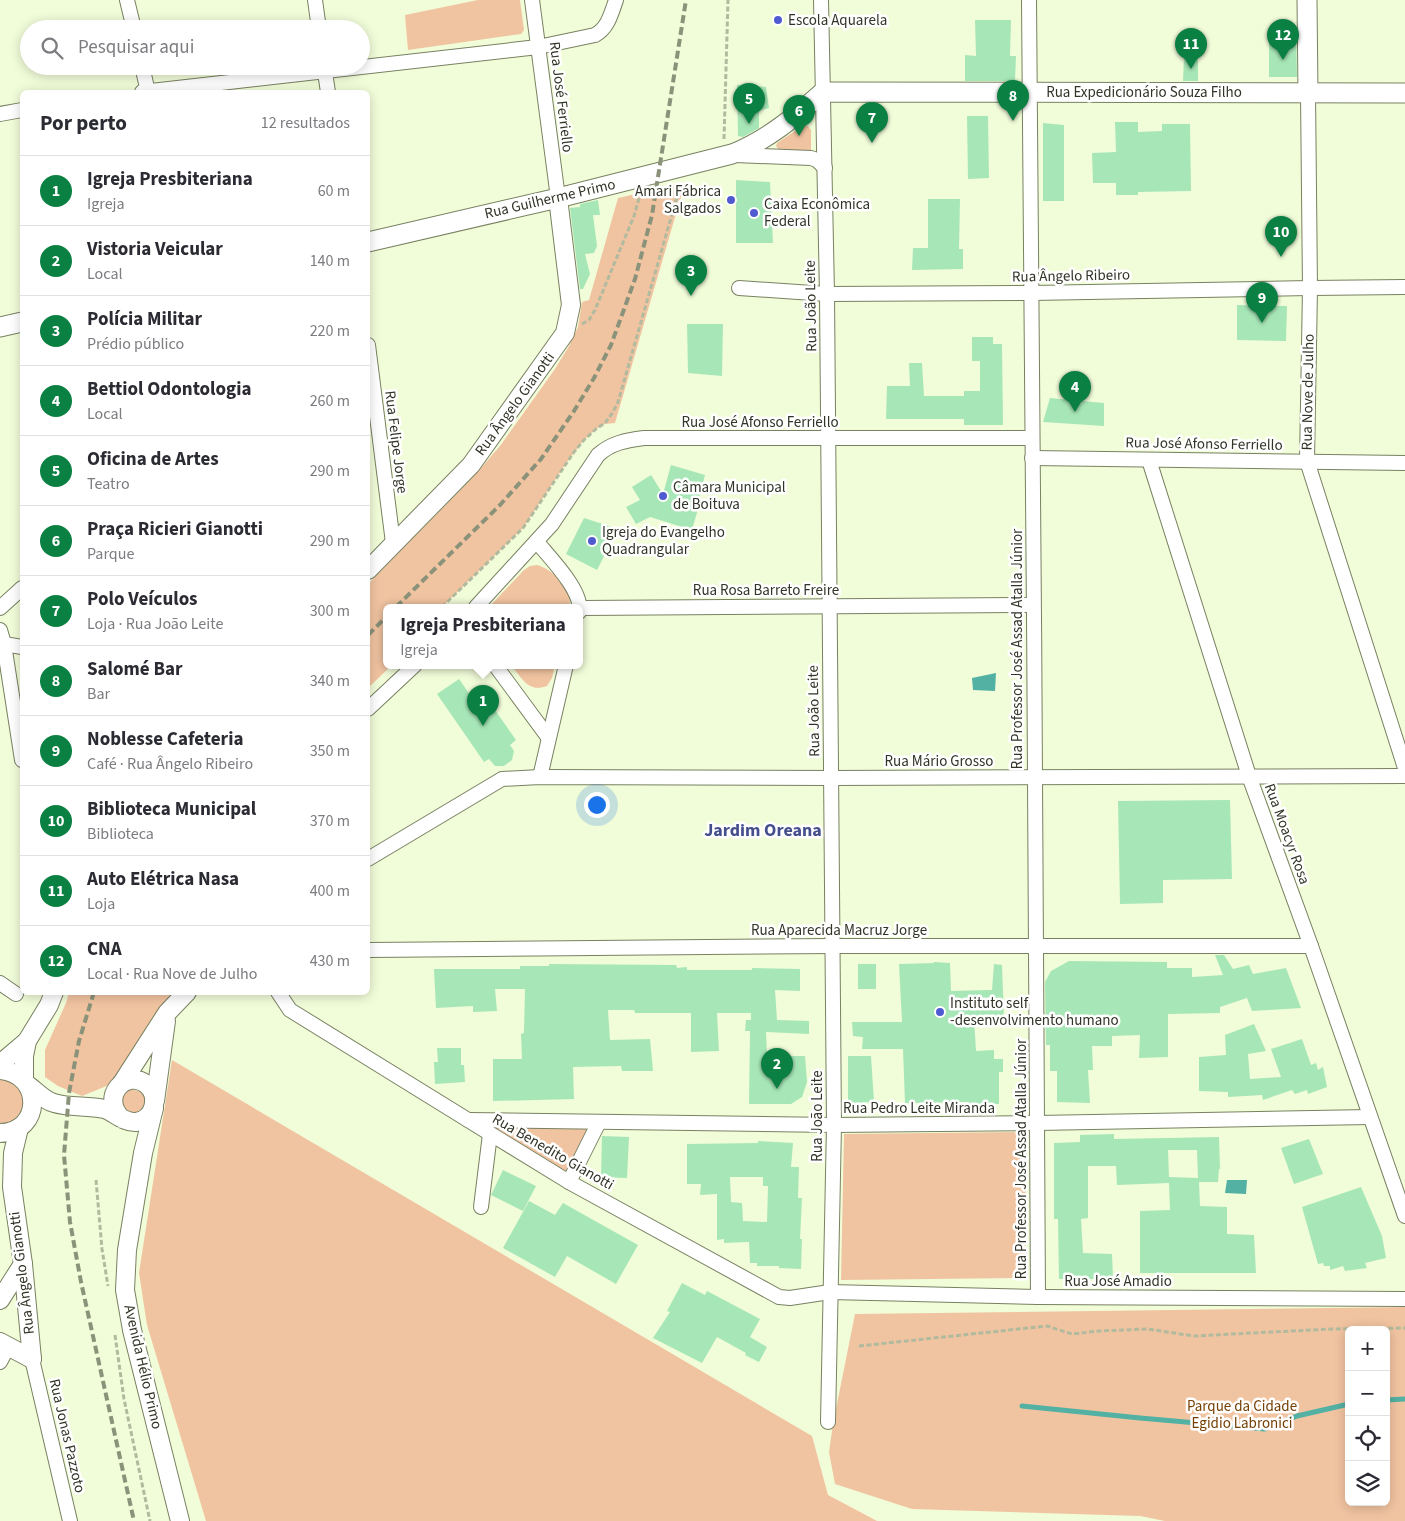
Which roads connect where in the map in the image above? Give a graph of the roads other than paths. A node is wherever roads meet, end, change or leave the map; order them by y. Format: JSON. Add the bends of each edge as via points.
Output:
{"nodes":[{"id":1,"x":127,"y":0,"type":"edge"},
{"id":2,"x":315,"y":0,"type":"edge"},
{"id":3,"x":532,"y":0,"type":"edge"},
{"id":4,"x":616,"y":0,"type":"edge"},
{"id":5,"x":821,"y":0,"type":"edge"},
{"id":6,"x":1029,"y":0,"type":"edge"},
{"id":7,"x":1307,"y":0,"type":"edge"},
{"id":8,"x":132,"y":20,"type":"edge"},
{"id":9,"x":318,"y":20,"type":"edge"},
{"id":10,"x":538,"y":46,"type":"junction"},
{"id":11,"x":370,"y":64,"type":"edge"},
{"id":12,"x":143,"y":75,"type":"edge"},
{"id":13,"x":278,"y":75,"type":"edge"},
{"id":14,"x":325,"y":75,"type":"edge"},
{"id":15,"x":146,"y":90,"type":"edge"},
{"id":16,"x":161,"y":90,"type":"edge"},
{"id":17,"x":328,"y":90,"type":"edge"},
{"id":18,"x":823,"y":92,"type":"junction"},
{"id":19,"x":1030,"y":92,"type":"junction"},
{"id":20,"x":1308,"y":93,"type":"junction"},
{"id":21,"x":1405,"y":93,"type":"edge"},
{"id":22,"x":20,"y":110,"type":"edge"},
{"id":23,"x":0,"y":114,"type":"edge"},
{"id":24,"x":728,"y":155,"type":"junction"},
{"id":25,"x":825,"y":168,"type":"junction"},
{"id":26,"x":558,"y":198,"type":"junction"},
{"id":27,"x":370,"y":242,"type":"edge"},
{"id":28,"x":739,"y":288,"type":"dead end"},
{"id":29,"x":1310,"y":288,"type":"junction"},
{"id":30,"x":1405,"y":288,"type":"edge"},
{"id":31,"x":1032,"y":293,"type":"junction"},
{"id":32,"x":827,"y":294,"type":"junction"},
{"id":33,"x":20,"y":322,"type":"edge"},
{"id":34,"x":0,"y":327,"type":"edge"},
{"id":35,"x":370,"y":362,"type":"edge"},
{"id":36,"x":828,"y":438,"type":"junction"},
{"id":37,"x":1032,"y":438,"type":"junction"},
{"id":38,"x":1032,"y":458,"type":"junction"},
{"id":39,"x":1149,"y":460,"type":"junction"},
{"id":40,"x":1307,"y":462,"type":"junction"},
{"id":41,"x":1405,"y":463,"type":"edge"},
{"id":42,"x":537,"y":542,"type":"junction"},
{"id":43,"x":393,"y":543,"type":"junction"},
{"id":44,"x":370,"y":568,"type":"edge"},
{"id":45,"x":20,"y":590,"type":"edge"},
{"id":46,"x":479,"y":604,"type":"edge"},
{"id":47,"x":579,"y":604,"type":"edge"},
{"id":48,"x":1033,"y":605,"type":"junction"},
{"id":49,"x":829,"y":606,"type":"junction"},
{"id":50,"x":0,"y":608,"type":"edge"},
{"id":51,"x":583,"y":610,"type":"edge"},
{"id":52,"x":0,"y":630,"type":"edge"},
{"id":53,"x":4,"y":644,"type":"junction"},
{"id":54,"x":20,"y":647,"type":"edge"},
{"id":55,"x":411,"y":669,"type":"edge"},
{"id":56,"x":498,"y":669,"type":"edge"},
{"id":57,"x":565,"y":669,"type":"edge"},
{"id":58,"x":370,"y":707,"type":"edge"},
{"id":59,"x":548,"y":737,"type":"junction"},
{"id":60,"x":20,"y":747,"type":"edge"},
{"id":61,"x":1405,"y":768,"type":"edge"},
{"id":62,"x":1249,"y":776,"type":"junction"},
{"id":63,"x":1405,"y":776,"type":"edge"},
{"id":64,"x":540,"y":777,"type":"junction"},
{"id":65,"x":1034,"y":777,"type":"junction"},
{"id":66,"x":831,"y":778,"type":"junction"},
{"id":67,"x":370,"y":858,"type":"edge"},
{"id":68,"x":833,"y":946,"type":"junction"},
{"id":69,"x":1311,"y":946,"type":"junction"},
{"id":70,"x":1036,"y":947,"type":"junction"},
{"id":71,"x":370,"y":950,"type":"edge"},
{"id":72,"x":0,"y":983,"type":"edge"},
{"id":73,"x":16,"y":994,"type":"dead end"},
{"id":74,"x":53,"y":995,"type":"edge"},
{"id":75,"x":184,"y":995,"type":"edge"},
{"id":76,"x":280,"y":995,"type":"edge"},
{"id":77,"x":167,"y":1013,"type":"junction"},
{"id":78,"x":28,"y":1041,"type":"junction"},
{"id":79,"x":0,"y":1064,"type":"edge"},
{"id":80,"x":0,"y":1070,"type":"edge"},
{"id":81,"x":26,"y":1083,"type":"junction"},
{"id":82,"x":120,"y":1086,"type":"junction"},
{"id":83,"x":52,"y":1103,"type":"junction"},
{"id":84,"x":154,"y":1104,"type":"junction"},
{"id":85,"x":90,"y":1107,"type":"junction"},
{"id":86,"x":1370,"y":1117,"type":"junction"},
{"id":87,"x":124,"y":1119,"type":"junction"},
{"id":88,"x":468,"y":1120,"type":"junction"},
{"id":89,"x":599,"y":1122,"type":"junction"},
{"id":90,"x":1037,"y":1123,"type":"junction"},
{"id":91,"x":23,"y":1124,"type":"junction"},
{"id":92,"x":834,"y":1125,"type":"junction"},
{"id":93,"x":0,"y":1133,"type":"edge"},
{"id":94,"x":490,"y":1134,"type":"junction"},
{"id":95,"x":143,"y":1153,"type":"junction"},
{"id":96,"x":0,"y":1168,"type":"edge"},
{"id":97,"x":569,"y":1182,"type":"junction"},
{"id":98,"x":12,"y":1187,"type":"junction"},
{"id":99,"x":481,"y":1207,"type":"dead end"},
{"id":100,"x":1405,"y":1216,"type":"edge"},
{"id":101,"x":23,"y":1264,"type":"junction"},
{"id":102,"x":830,"y":1292,"type":"junction"},
{"id":103,"x":1038,"y":1297,"type":"junction"},
{"id":104,"x":1405,"y":1299,"type":"edge"},
{"id":105,"x":0,"y":1300,"type":"edge"},
{"id":106,"x":3,"y":1350,"type":"edge"},
{"id":107,"x":32,"y":1359,"type":"junction"},
{"id":108,"x":828,"y":1422,"type":"dead end"},
{"id":109,"x":70,"y":1521,"type":"edge"},
{"id":110,"x":180,"y":1521,"type":"edge"}],
"edges":[{"from":1,"to":8,"type":"street"},
{"from":2,"to":9,"type":"street"},
{"from":3,"to":10,"type":"street","name":"Rua José Ferriello"},
{"from":4,"to":10,"type":"street","via":[[601,32]]},
{"from":5,"to":18,"type":"street","name":"Rua João Leite"},
{"from":6,"to":19,"type":"street","name":"Rua Professor José Assad Atalla Júnior"},
{"from":7,"to":20,"type":"main road","name":"Rua Nove de Julho"},
{"from":10,"to":11,"type":"street"},
{"from":10,"to":26,"type":"street","name":"Rua José Ferriello"},
{"from":12,"to":15,"type":"street"},
{"from":13,"to":16,"type":"street"},
{"from":14,"to":17,"type":"street"},
{"from":18,"to":19,"type":"main road","name":"Rua Expedicionário Souza Filho"},
{"from":18,"to":24,"type":"main road","name":"Rua Guilherme Primo","via":[[760,141]]},
{"from":18,"to":25,"type":"street","name":"Rua João Leite"},
{"from":19,"to":20,"type":"main road","name":"Rua Expedicionário Souza Filho"},
{"from":19,"to":31,"type":"street","name":"Rua Professor José Assad Atalla Júnior"},
{"from":20,"to":21,"type":"main road","name":"Rua Expedicionário Souza Filho"},
{"from":20,"to":29,"type":"street","name":"Rua Nove de Julho"},
{"from":22,"to":23,"type":"street"},
{"from":24,"to":25,"type":"street","via":[[812,158]]},
{"from":24,"to":26,"type":"main road","name":"Rua Guilherme Primo"},
{"from":25,"to":32,"type":"street","name":"Rua João Leite"},
{"from":26,"to":27,"type":"main road","name":"Rua Guilherme Primo"},
{"from":26,"to":43,"type":"street","name":"Rua Ângelo Gianotti","via":[[571,304],[561,340],[470,465]]},
{"from":28,"to":32,"type":"street","name":"Rua Ângelo Ribeiro"},
{"from":29,"to":30,"type":"street","name":"Rua Ângelo Ribeiro"},
{"from":29,"to":31,"type":"street","name":"Rua Ângelo Ribeiro"},
{"from":29,"to":40,"type":"street","name":"Rua Nove de Julho"},
{"from":31,"to":32,"type":"street","name":"Rua Ângelo Ribeiro"},
{"from":31,"to":37,"type":"street","name":"Rua Professor José Assad Atalla Júnior"},
{"from":32,"to":36,"type":"street","name":"Rua João Leite"},
{"from":33,"to":34,"type":"main road"},
{"from":35,"to":43,"type":"street","name":"Rua Felipe Jorge"},
{"from":36,"to":37,"type":"street","name":"Rua José Afonso Ferriello"},
{"from":36,"to":42,"type":"street","name":"Rua José Afonso Ferriello","via":[[644,438],[614,444],[594,459]]},
{"from":36,"to":49,"type":"street","name":"Rua João Leite"},
{"from":37,"to":38,"type":"street","name":"Rua Professor José Assad Atalla Júnior"},
{"from":38,"to":39,"type":"street","name":"Rua José Afonso Ferriello"},
{"from":38,"to":48,"type":"street","name":"Rua Professor José Assad Atalla Júnior"},
{"from":39,"to":40,"type":"street","name":"Rua José Afonso Ferriello"},
{"from":39,"to":62,"type":"street","name":"Rua Moacyr Rosa"},
{"from":40,"to":41,"type":"street","name":"Rua José Afonso Ferriello"},
{"from":40,"to":61,"type":"street","name":"Rua Nove de Julho"},
{"from":42,"to":46,"type":"street","name":"Rua José Afonso Ferriello"},
{"from":42,"to":47,"type":"street","name":"Rua Rosa Barreto Freire","via":[[575,589]]},
{"from":43,"to":44,"type":"street","name":"Rua Ângelo Gianotti"},
{"from":45,"to":50,"type":"street"},
{"from":48,"to":49,"type":"street","name":"Rua Rosa Barreto Freire"},
{"from":48,"to":65,"type":"street","name":"Rua Professor José Assad Atalla Júnior"},
{"from":49,"to":51,"type":"street","name":"Rua Rosa Barreto Freire"},
{"from":49,"to":66,"type":"street","name":"Rua João Leite"},
{"from":52,"to":53,"type":"street"},
{"from":53,"to":54,"type":"street"},
{"from":53,"to":60,"type":"street"},
{"from":55,"to":58,"type":"street"},
{"from":56,"to":59,"type":"street"},
{"from":57,"to":59,"type":"street"},
{"from":59,"to":64,"type":"street"},
{"from":62,"to":63,"type":"street","name":"Rua Mário Grosso"},
{"from":62,"to":65,"type":"street","name":"Rua Mário Grosso"},
{"from":62,"to":69,"type":"street","name":"Rua Moacyr Rosa"},
{"from":64,"to":66,"type":"street","name":"Rua Mário Grosso"},
{"from":64,"to":67,"type":"street","name":"Rua Mário Grosso","via":[[502,779]]},
{"from":65,"to":66,"type":"street","name":"Rua Mário Grosso"},
{"from":65,"to":70,"type":"street","name":"Rua Professor José Assad Atalla Júnior"},
{"from":66,"to":68,"type":"street","name":"Rua João Leite"},
{"from":68,"to":70,"type":"street","name":"Rua Aparecida Macruz Jorge"},
{"from":68,"to":71,"type":"street","name":"Rua Aparecida Macruz Jorge"},
{"from":68,"to":92,"type":"street","name":"Rua João Leite"},
{"from":69,"to":70,"type":"street","name":"Rua Aparecida Macruz Jorge"},
{"from":69,"to":86,"type":"street","name":"Rua Moacyr Rosa"},
{"from":70,"to":90,"type":"street","name":"Rua Professor José Assad Atalla Júnior"},
{"from":72,"to":73,"type":"street"},
{"from":74,"to":78,"type":"street"},
{"from":75,"to":77,"type":"street"},
{"from":76,"to":88,"type":"street","name":"Rua Benedito Gianotti","via":[[290,1010]]},
{"from":77,"to":82,"type":"street"},
{"from":77,"to":84,"type":"street","name":"Avenida Hélio Primo"},
{"from":78,"to":79,"type":"street"},
{"from":78,"to":81,"type":"street","via":[[24,1056]]},
{"from":80,"to":81,"type":"street","via":[[17,1074]]},
{"from":81,"to":83,"type":"street"},
{"from":81,"to":91,"type":"street","name":"Rua Ângelo Gianotti","via":[[33,1104]]},
{"from":82,"to":84,"type":"street","via":[[135,1080],[147,1084],[154,1095]]},
{"from":82,"to":85,"type":"street"},
{"from":82,"to":87,"type":"street","via":[[112,1100],[113,1107]]},
{"from":83,"to":85,"type":"street"},
{"from":83,"to":91,"type":"street"},
{"from":84,"to":87,"type":"street","via":[[150,1115],[144,1119],[136,1122]]},
{"from":84,"to":95,"type":"street","name":"Avenida Hélio Primo"},
{"from":85,"to":87,"type":"street"},
{"from":86,"to":90,"type":"street","name":"Rua Pedro Leite Miranda"},
{"from":86,"to":100,"type":"street","name":"Rua Moacyr Rosa"},
{"from":87,"to":95,"type":"street","via":[[133,1127]]},
{"from":88,"to":89,"type":"street","name":"Rua Pedro Leite Miranda"},
{"from":88,"to":94,"type":"street","name":"Rua Benedito Gianotti"},
{"from":89,"to":92,"type":"street","name":"Rua Pedro Leite Miranda"},
{"from":89,"to":97,"type":"street"},
{"from":90,"to":92,"type":"street","name":"Rua Pedro Leite Miranda"},
{"from":90,"to":103,"type":"street","name":"Rua Professor José Assad Atalla Júnior"},
{"from":91,"to":93,"type":"street","via":[[12,1132]]},
{"from":91,"to":98,"type":"street","name":"Rua Ângelo Gianotti","via":[[13,1153]]},
{"from":92,"to":102,"type":"street","name":"Rua João Leite"},
{"from":94,"to":97,"type":"street","name":"Rua Benedito Gianotti"},
{"from":94,"to":99,"type":"street"},
{"from":95,"to":110,"type":"street","name":"Avenida Hélio Primo","via":[[127,1250],[126,1290],[132,1330]]},
{"from":96,"to":98,"type":"street","name":"Rua Ângelo Gianotti"},
{"from":97,"to":102,"type":"street","name":"Rua Benedito Gianotti","via":[[776,1296],[790,1298]]},
{"from":98,"to":101,"type":"street","name":"Rua Ângelo Gianotti"},
{"from":101,"to":105,"type":"street"},
{"from":101,"to":107,"type":"street","name":"Rua Ângelo Gianotti"},
{"from":102,"to":103,"type":"street","name":"Rua José Amadio"},
{"from":102,"to":108,"type":"street","name":"Rua João Leite"},
{"from":103,"to":104,"type":"street","name":"Rua José Amadio"},
{"from":106,"to":107,"type":"street"},
{"from":107,"to":109,"type":"street","name":"Rua Jonas Pazzoto"}]}
